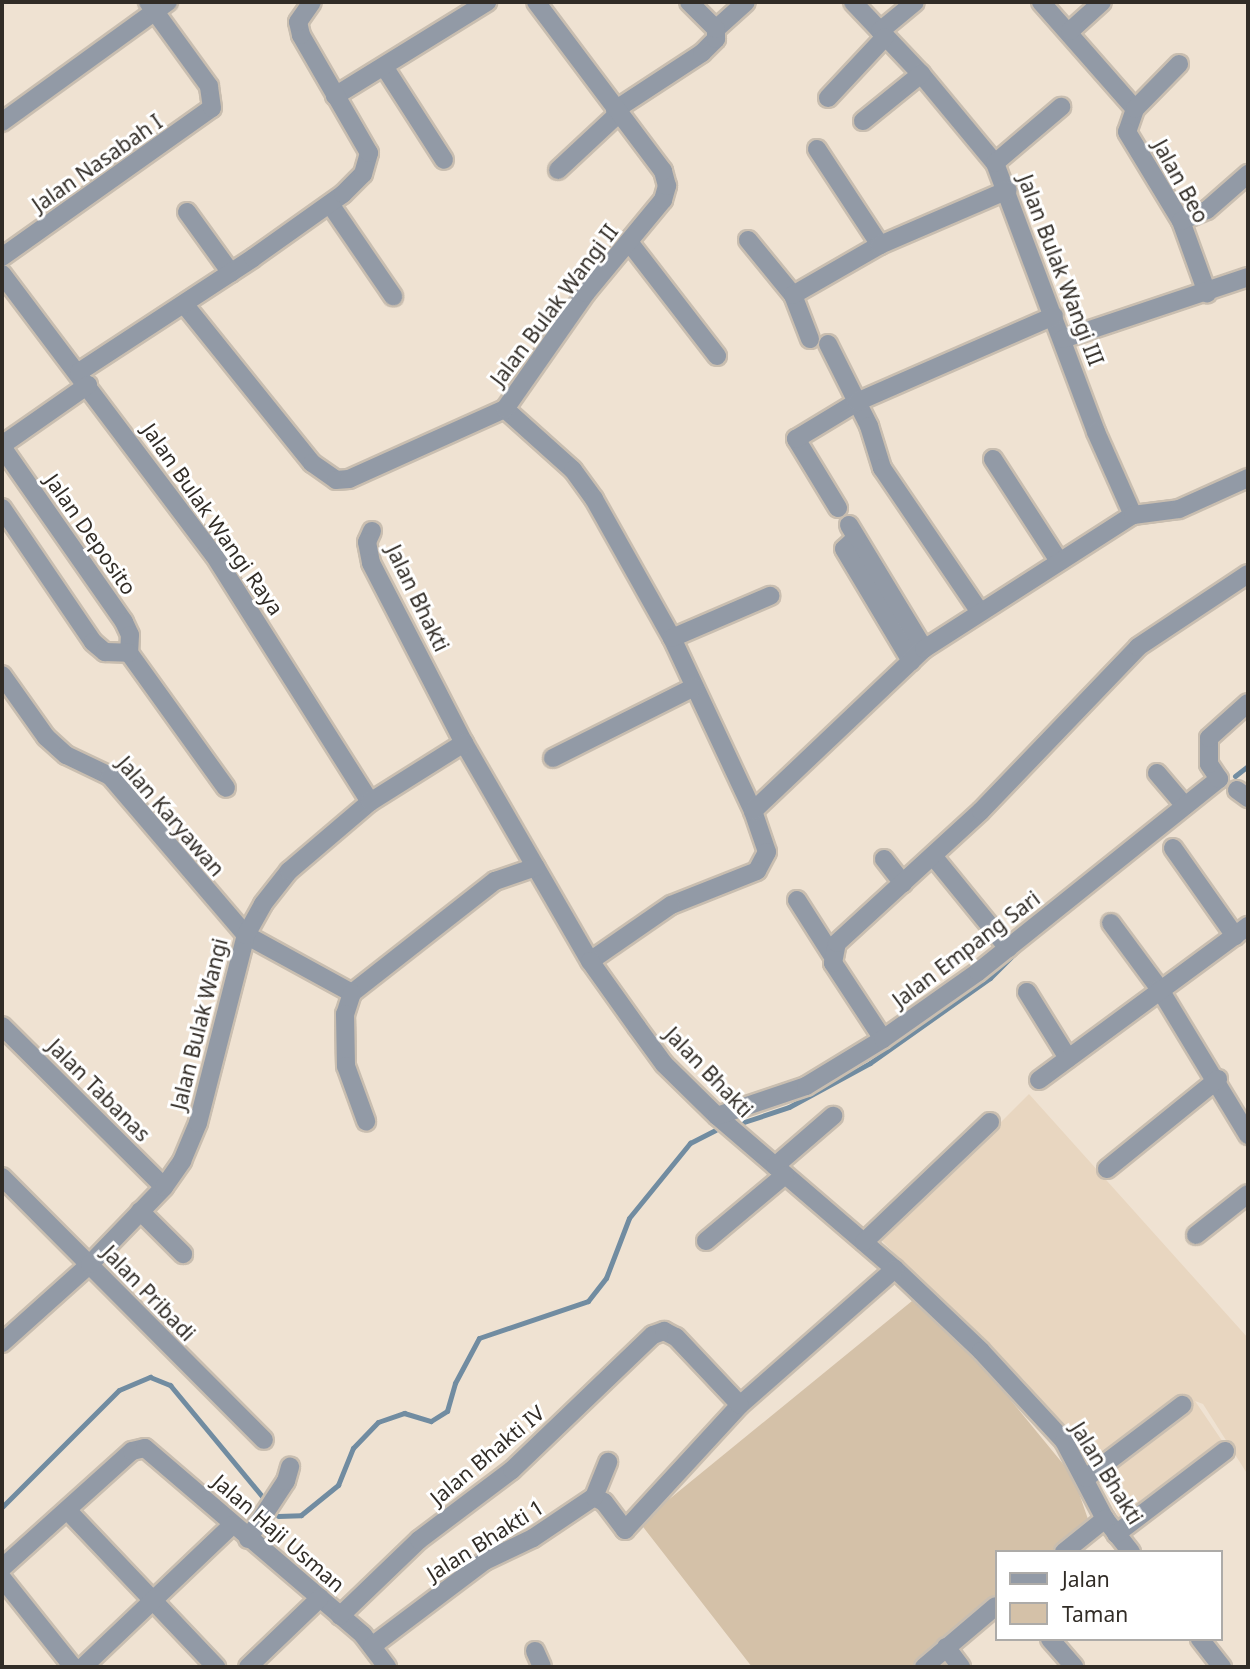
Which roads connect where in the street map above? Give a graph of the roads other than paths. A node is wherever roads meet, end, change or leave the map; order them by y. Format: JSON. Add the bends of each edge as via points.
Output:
{"nodes":[{"id":1,"x":312,"y":2,"type":"edge"},
{"id":2,"x":487,"y":2,"type":"edge"},
{"id":3,"x":536,"y":2,"type":"edge"},
{"id":4,"x":689,"y":2,"type":"edge"},
{"id":5,"x":746,"y":2,"type":"edge"},
{"id":6,"x":853,"y":2,"type":"edge"},
{"id":7,"x":915,"y":2,"type":"edge"},
{"id":8,"x":1041,"y":2,"type":"edge"},
{"id":9,"x":1102,"y":2,"type":"edge"},
{"id":10,"x":157,"y":5,"type":"edge"},
{"id":11,"x":716,"y":29,"type":"junction"},
{"id":12,"x":1070,"y":31,"type":"junction"},
{"id":13,"x":883,"y":34,"type":"junction"},
{"id":14,"x":1179,"y":64,"type":"dead end"},
{"id":15,"x":385,"y":68,"type":"junction"},
{"id":16,"x":921,"y":74,"type":"junction"},
{"id":17,"x":335,"y":96,"type":"junction"},
{"id":18,"x":828,"y":99,"type":"dead end"},
{"id":19,"x":1061,"y":107,"type":"dead end"},
{"id":20,"x":1135,"y":109,"type":"junction"},
{"id":21,"x":617,"y":112,"type":"junction"},
{"id":22,"x":863,"y":121,"type":"dead end"},
{"id":23,"x":2,"y":122,"type":"edge"},
{"id":24,"x":817,"y":149,"type":"dead end"},
{"id":25,"x":444,"y":160,"type":"dead end"},
{"id":26,"x":995,"y":163,"type":"junction"},
{"id":27,"x":558,"y":170,"type":"dead end"},
{"id":28,"x":1248,"y":174,"type":"edge"},
{"id":29,"x":1008,"y":190,"type":"junction"},
{"id":30,"x":330,"y":204,"type":"junction"},
{"id":31,"x":187,"y":212,"type":"dead end"},
{"id":32,"x":1181,"y":221,"type":"junction"},
{"id":33,"x":748,"y":240,"type":"dead end"},
{"id":34,"x":629,"y":242,"type":"junction"},
{"id":35,"x":880,"y":245,"type":"junction"},
{"id":36,"x":2,"y":257,"type":"edge"},
{"id":37,"x":231,"y":272,"type":"junction"},
{"id":38,"x":2,"y":274,"type":"edge"},
{"id":39,"x":1248,"y":277,"type":"edge"},
{"id":40,"x":1207,"y":293,"type":"junction"},
{"id":41,"x":793,"y":295,"type":"junction"},
{"id":42,"x":393,"y":296,"type":"dead end"},
{"id":43,"x":184,"y":304,"type":"junction"},
{"id":44,"x":1054,"y":316,"type":"junction"},
{"id":45,"x":1063,"y":339,"type":"junction"},
{"id":46,"x":717,"y":356,"type":"dead end"},
{"id":47,"x":84,"y":379,"type":"junction"},
{"id":48,"x":857,"y":402,"type":"junction"},
{"id":49,"x":505,"y":409,"type":"junction"},
{"id":50,"x":2,"y":446,"type":"edge"},
{"id":51,"x":993,"y":460,"type":"dead end"},
{"id":52,"x":1248,"y":478,"type":"edge"},
{"id":53,"x":2,"y":508,"type":"edge"},
{"id":54,"x":838,"y":508,"type":"dead end"},
{"id":55,"x":1133,"y":515,"type":"junction"},
{"id":56,"x":372,"y":531,"type":"dead end"},
{"id":57,"x":853,"y":532,"type":"dead end"},
{"id":58,"x":1059,"y":561,"type":"junction"},
{"id":59,"x":1248,"y":574,"type":"edge"},
{"id":60,"x":770,"y":596,"type":"dead end"},
{"id":61,"x":979,"y":612,"type":"junction"},
{"id":62,"x":672,"y":638,"type":"junction"},
{"id":63,"x":129,"y":653,"type":"junction"},
{"id":64,"x":918,"y":655,"type":"junction"},
{"id":65,"x":2,"y":675,"type":"edge"},
{"id":66,"x":694,"y":687,"type":"junction"},
{"id":67,"x":1248,"y":703,"type":"edge"},
{"id":68,"x":464,"y":743,"type":"junction"},
{"id":69,"x":553,"y":758,"type":"dead end"},
{"id":70,"x":1157,"y":773,"type":"dead end"},
{"id":71,"x":226,"y":788,"type":"dead end"},
{"id":72,"x":370,"y":802,"type":"junction"},
{"id":73,"x":1185,"y":806,"type":"junction"},
{"id":74,"x":753,"y":811,"type":"junction"},
{"id":75,"x":1173,"y":848,"type":"dead end"},
{"id":76,"x":933,"y":856,"type":"junction"},
{"id":77,"x":884,"y":859,"type":"dead end"},
{"id":78,"x":536,"y":867,"type":"junction"},
{"id":79,"x":903,"y":883,"type":"junction"},
{"id":80,"x":797,"y":900,"type":"dead end"},
{"id":81,"x":1111,"y":923,"type":"dead end"},
{"id":82,"x":1241,"y":931,"type":"edge"},
{"id":83,"x":246,"y":935,"type":"junction"},
{"id":84,"x":1008,"y":948,"type":"junction"},
{"id":85,"x":832,"y":955,"type":"junction"},
{"id":86,"x":590,"y":961,"type":"junction"},
{"id":87,"x":1159,"y":988,"type":"junction"},
{"id":88,"x":1027,"y":992,"type":"dead end"},
{"id":89,"x":352,"y":993,"type":"junction"},
{"id":90,"x":2,"y":1026,"type":"edge"},
{"id":91,"x":883,"y":1039,"type":"junction"},
{"id":92,"x":1068,"y":1058,"type":"junction"},
{"id":93,"x":1218,"y":1079,"type":"junction"},
{"id":94,"x":1040,"y":1080,"type":"dead end"},
{"id":95,"x":717,"y":1116,"type":"junction"},
{"id":96,"x":833,"y":1116,"type":"dead end"},
{"id":97,"x":366,"y":1121,"type":"dead end"},
{"id":98,"x":990,"y":1122,"type":"dead end"},
{"id":99,"x":1248,"y":1135,"type":"edge"},
{"id":100,"x":1107,"y":1169,"type":"dead end"},
{"id":101,"x":780,"y":1170,"type":"junction"},
{"id":102,"x":2,"y":1177,"type":"edge"},
{"id":103,"x":164,"y":1187,"type":"junction"},
{"id":104,"x":1248,"y":1194,"type":"edge"},
{"id":105,"x":140,"y":1211,"type":"junction"},
{"id":106,"x":1196,"y":1235,"type":"dead end"},
{"id":107,"x":706,"y":1241,"type":"dead end"},
{"id":108,"x":864,"y":1242,"type":"junction"},
{"id":109,"x":183,"y":1254,"type":"dead end"},
{"id":110,"x":90,"y":1264,"type":"junction"},
{"id":111,"x":895,"y":1269,"type":"junction"},
{"id":112,"x":2,"y":1343,"type":"edge"},
{"id":113,"x":740,"y":1405,"type":"junction"},
{"id":114,"x":1182,"y":1405,"type":"dead end"},
{"id":115,"x":264,"y":1440,"type":"dead end"},
{"id":116,"x":1225,"y":1451,"type":"dead end"},
{"id":117,"x":608,"y":1462,"type":"dead end"},
{"id":118,"x":290,"y":1467,"type":"dead end"},
{"id":119,"x":1086,"y":1478,"type":"junction"},
{"id":120,"x":594,"y":1497,"type":"junction"},
{"id":121,"x":69,"y":1512,"type":"junction"},
{"id":122,"x":1105,"y":1519,"type":"junction"},
{"id":123,"x":232,"y":1525,"type":"junction"},
{"id":124,"x":1116,"y":1534,"type":"junction"},
{"id":125,"x":248,"y":1539,"type":"junction"},
{"id":126,"x":1066,"y":1550,"type":"edge"},
{"id":127,"x":1129,"y":1550,"type":"edge"},
{"id":128,"x":2,"y":1568,"type":"edge"},
{"id":129,"x":2,"y":1578,"type":"edge"},
{"id":130,"x":320,"y":1598,"type":"junction"},
{"id":131,"x":153,"y":1600,"type":"junction"},
{"id":132,"x":995,"y":1607,"type":"edge"},
{"id":133,"x":340,"y":1616,"type":"junction"},
{"id":134,"x":1052,"y":1641,"type":"edge"},
{"id":135,"x":1202,"y":1641,"type":"edge"},
{"id":136,"x":372,"y":1646,"type":"junction"},
{"id":137,"x":946,"y":1647,"type":"junction"},
{"id":138,"x":73,"y":1667,"type":"edge"},
{"id":139,"x":83,"y":1667,"type":"edge"},
{"id":140,"x":216,"y":1667,"type":"edge"},
{"id":141,"x":248,"y":1667,"type":"edge"},
{"id":142,"x":387,"y":1667,"type":"edge"},
{"id":143,"x":924,"y":1667,"type":"edge"},
{"id":144,"x":961,"y":1667,"type":"edge"},
{"id":145,"x":1074,"y":1667,"type":"edge"},
{"id":146,"x":1222,"y":1667,"type":"edge"}],
"edges":[{"from":1,"to":17,"type":"street","via":[[298,22]]},
{"from":2,"to":15,"type":"street"},
{"from":3,"to":21,"type":"street","name":"Jalan Bulak Wangi II"},
{"from":4,"to":11,"type":"street"},
{"from":5,"to":11,"type":"street"},
{"from":6,"to":13,"type":"street","name":"Jalan Bulak Wangi III"},
{"from":7,"to":13,"type":"street"},
{"from":8,"to":12,"type":"street"},
{"from":9,"to":12,"type":"street"},
{"from":10,"to":23,"type":"street"},
{"from":10,"to":36,"type":"street","name":"Jalan Nasabah I","via":[[215,103],[205,116]]},
{"from":11,"to":21,"type":"street","via":[[716,38],[702,53]]},
{"from":12,"to":20,"type":"street"},
{"from":13,"to":16,"type":"street","name":"Jalan Bulak Wangi III"},
{"from":13,"to":18,"type":"street"},
{"from":14,"to":20,"type":"street"},
{"from":15,"to":17,"type":"street"},
{"from":15,"to":25,"type":"street"},
{"from":16,"to":22,"type":"street"},
{"from":16,"to":26,"type":"street","name":"Jalan Bulak Wangi III"},
{"from":17,"to":30,"type":"street","via":[[369,153],[363,174]]},
{"from":19,"to":26,"type":"street"},
{"from":20,"to":32,"type":"street","name":"Jalan Beo","via":[[1127,132]]},
{"from":21,"to":27,"type":"street"},
{"from":21,"to":34,"type":"street","name":"Jalan Bulak Wangi II","via":[[666,178],[663,200]]},
{"from":24,"to":35,"type":"street"},
{"from":26,"to":29,"type":"street","name":"Jalan Bulak Wangi III"},
{"from":28,"to":32,"type":"street","via":[[1207,210]]},
{"from":29,"to":35,"type":"street"},
{"from":29,"to":44,"type":"street","name":"Jalan Bulak Wangi III"},
{"from":30,"to":37,"type":"street"},
{"from":30,"to":42,"type":"street"},
{"from":31,"to":37,"type":"street"},
{"from":32,"to":40,"type":"street","name":"Jalan Beo"},
{"from":33,"to":41,"type":"street"},
{"from":34,"to":46,"type":"street"},
{"from":34,"to":49,"type":"street","name":"Jalan Bulak Wangi II","via":[[578,303]]},
{"from":35,"to":41,"type":"street"},
{"from":37,"to":43,"type":"street"},
{"from":38,"to":47,"type":"street","name":"Jalan Bulak Wangi Raya"},
{"from":39,"to":40,"type":"street"},
{"from":40,"to":45,"type":"street"},
{"from":41,"to":48,"type":"street"},
{"from":43,"to":47,"type":"street"},
{"from":43,"to":49,"type":"street","via":[[312,463],[336,480],[349,479]]},
{"from":44,"to":45,"type":"street","name":"Jalan Bulak Wangi III"},
{"from":44,"to":48,"type":"street"},
{"from":45,"to":55,"type":"street","name":"Jalan Bulak Wangi III","via":[[1096,432]]},
{"from":47,"to":50,"type":"street","name":"Jalan Deposito"},
{"from":47,"to":72,"type":"street","name":"Jalan Bulak Wangi Raya","via":[[214,555]]},
{"from":48,"to":54,"type":"street","via":[[796,439]]},
{"from":48,"to":61,"type":"street","via":[[882,468]]},
{"from":49,"to":62,"type":"street","name":"Jalan Bulak Wangi II","via":[[573,470]]},
{"from":50,"to":63,"type":"street","name":"Jalan Deposito","via":[[124,622],[130,635]]},
{"from":51,"to":58,"type":"street"},
{"from":52,"to":55,"type":"street","via":[[1179,509]]},
{"from":53,"to":63,"type":"street","via":[[93,642],[105,652]]},
{"from":55,"to":58,"type":"street"},
{"from":56,"to":68,"type":"street","name":"Jalan Bhakti","via":[[367,542],[371,563]]},
{"from":57,"to":64,"type":"street"},
{"from":58,"to":61,"type":"street"},
{"from":59,"to":76,"type":"street","via":[[1138,647]]},
{"from":60,"to":62,"type":"street"},
{"from":61,"to":64,"type":"street"},
{"from":62,"to":66,"type":"street","name":"Jalan Bulak Wangi II"},
{"from":63,"to":71,"type":"street","name":"Jalan Deposito"},
{"from":64,"to":74,"type":"street"},
{"from":65,"to":83,"type":"street","name":"Jalan Karyawan","via":[[46,737],[66,755],[96,765],[110,776]]},
{"from":66,"to":69,"type":"street"},
{"from":66,"to":74,"type":"street","name":"Jalan Bulak Wangi II"},
{"from":67,"to":73,"type":"street","name":"Jalan Empang Sari","via":[[1209,738],[1209,764],[1219,779]]},
{"from":68,"to":72,"type":"street","name":"Jalan Bulak Wangi"},
{"from":68,"to":78,"type":"street","name":"Jalan Bhakti"},
{"from":70,"to":73,"type":"street"},
{"from":72,"to":83,"type":"street","name":"Jalan Bulak Wangi","via":[[289,871]]},
{"from":73,"to":84,"type":"street","name":"Jalan Empang Sari"},
{"from":74,"to":86,"type":"street","name":"Jalan Bulak Wangi II","via":[[768,852],[757,871],[671,905]]},
{"from":75,"to":82,"type":"street"},
{"from":76,"to":79,"type":"street"},
{"from":76,"to":84,"type":"street"},
{"from":77,"to":79,"type":"street"},
{"from":78,"to":86,"type":"street","name":"Jalan Bhakti"},
{"from":78,"to":89,"type":"street","via":[[495,881]]},
{"from":79,"to":85,"type":"street","via":[[837,943]]},
{"from":80,"to":85,"type":"street"},
{"from":81,"to":87,"type":"street"},
{"from":82,"to":87,"type":"street"},
{"from":83,"to":89,"type":"street"},
{"from":83,"to":103,"type":"street","name":"Jalan Bulak Wangi","via":[[198,1123],[182,1161]]},
{"from":84,"to":91,"type":"street","name":"Jalan Empang Sari"},
{"from":85,"to":91,"type":"street"},
{"from":86,"to":95,"type":"street","name":"Jalan Bhakti","via":[[664,1064]]},
{"from":87,"to":92,"type":"street"},
{"from":87,"to":93,"type":"street"},
{"from":88,"to":92,"type":"street"},
{"from":89,"to":97,"type":"street","via":[[345,1014],[346,1066]]},
{"from":90,"to":103,"type":"street","name":"Jalan Tabanas"},
{"from":91,"to":95,"type":"street","name":"Jalan Empang Sari","via":[[806,1086],[734,1114]]},
{"from":92,"to":94,"type":"street"},
{"from":93,"to":99,"type":"street"},
{"from":93,"to":100,"type":"street"},
{"from":95,"to":101,"type":"street","name":"Jalan Bhakti"},
{"from":96,"to":101,"type":"street"},
{"from":98,"to":108,"type":"street"},
{"from":101,"to":107,"type":"street"},
{"from":101,"to":108,"type":"street","name":"Jalan Bhakti"},
{"from":102,"to":110,"type":"street","name":"Jalan Pribadi"},
{"from":103,"to":105,"type":"street","name":"Jalan Bulak Wangi"},
{"from":104,"to":106,"type":"street"},
{"from":105,"to":109,"type":"street"},
{"from":105,"to":110,"type":"street","name":"Jalan Bulak Wangi"},
{"from":108,"to":111,"type":"street","name":"Jalan Bhakti"},
{"from":110,"to":112,"type":"street","name":"Jalan Bulak Wangi"},
{"from":110,"to":115,"type":"street","name":"Jalan Pribadi"},
{"from":111,"to":113,"type":"street"},
{"from":111,"to":119,"type":"street","name":"Jalan Bhakti","via":[[1045,1419]]},
{"from":113,"to":120,"type":"street","via":[[625,1530],[604,1502]]},
{"from":113,"to":133,"type":"street","name":"Jalan Bhakti IV","via":[[676,1337],[664,1331],[653,1335],[512,1469],[419,1541]]},
{"from":114,"to":119,"type":"street"},
{"from":116,"to":124,"type":"street"},
{"from":117,"to":120,"type":"street"},
{"from":118,"to":125,"type":"street","via":[[286,1481]]},
{"from":119,"to":122,"type":"street","name":"Jalan Bhakti"},
{"from":120,"to":136,"type":"street","name":"Jalan Bhakti 1","via":[[533,1538],[485,1561]]},
{"from":121,"to":123,"type":"street","name":"Jalan Haji Usman","via":[[132,1451],[151,1450]]},
{"from":121,"to":128,"type":"street"},
{"from":121,"to":131,"type":"street"},
{"from":122,"to":124,"type":"street","name":"Jalan Bhakti"},
{"from":122,"to":126,"type":"street"},
{"from":123,"to":125,"type":"street","name":"Jalan Haji Usman"},
{"from":123,"to":131,"type":"street"},
{"from":124,"to":127,"type":"street","name":"Jalan Bhakti"},
{"from":125,"to":130,"type":"street","name":"Jalan Haji Usman"},
{"from":129,"to":138,"type":"street"},
{"from":130,"to":133,"type":"street","name":"Jalan Haji Usman"},
{"from":130,"to":141,"type":"street"},
{"from":131,"to":139,"type":"street"},
{"from":131,"to":140,"type":"street"},
{"from":132,"to":137,"type":"street"},
{"from":133,"to":136,"type":"street","name":"Jalan Haji Usman"},
{"from":134,"to":145,"type":"street"},
{"from":135,"to":146,"type":"street"},
{"from":136,"to":142,"type":"street","name":"Jalan Haji Usman"},
{"from":137,"to":143,"type":"street"},
{"from":137,"to":144,"type":"street"}]}
